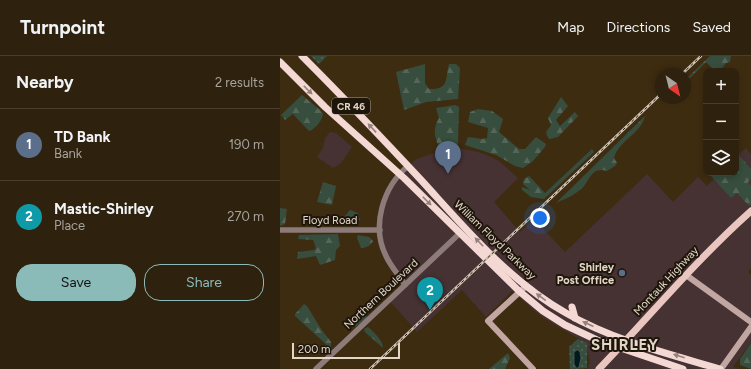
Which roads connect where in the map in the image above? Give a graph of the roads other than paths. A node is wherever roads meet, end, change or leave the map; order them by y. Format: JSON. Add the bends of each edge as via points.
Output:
{"nodes":[{"id":1,"x":302,"y":56,"type":"edge"},
{"id":2,"x":280,"y":62,"type":"edge"},
{"id":3,"x":408,"y":166,"type":"junction"},
{"id":4,"x":399,"y":174,"type":"junction"},
{"id":5,"x":751,"y":211,"type":"edge"},
{"id":6,"x":380,"y":216,"type":"junction"},
{"id":7,"x":280,"y":230,"type":"edge"},
{"id":8,"x":363,"y":230,"type":"junction"},
{"id":9,"x":380,"y":230,"type":"junction"},
{"id":10,"x":460,"y":233,"type":"junction"},
{"id":11,"x":686,"y":275,"type":"junction"},
{"id":12,"x":405,"y":285,"type":"junction"},
{"id":13,"x":526,"y":286,"type":"junction"},
{"id":14,"x":519,"y":291,"type":"junction"},
{"id":15,"x":572,"y":307,"type":"dead end"},
{"id":16,"x":575,"y":318,"type":"junction"},
{"id":17,"x":750,"y":321,"type":"edge"},
{"id":18,"x":751,"y":327,"type":"edge"},
{"id":19,"x":627,"y":340,"type":"junction"},
{"id":20,"x":620,"y":348,"type":"junction"},
{"id":21,"x":654,"y":360,"type":"junction"},
{"id":22,"x":668,"y":368,"type":"edge"},
{"id":23,"x":316,"y":369,"type":"edge"},
{"id":24,"x":533,"y":369,"type":"edge"},
{"id":25,"x":599,"y":369,"type":"edge"},
{"id":26,"x":683,"y":369,"type":"edge"},
{"id":27,"x":721,"y":369,"type":"edge"}],
"edges":[{"from":3,"to":1,"type":"highway","name":"William Floyd Parkway","number":"CR 46","one_way":true},
{"from":2,"to":4,"type":"highway","name":"William Floyd Parkway","number":"CR 46","one_way":true,"via":[[328,110]]},
{"from":3,"to":4,"type":"street"},
{"from":13,"to":3,"type":"highway","name":"William Floyd Parkway","number":"CR 46","one_way":true,"via":[[491,254]]},
{"from":4,"to":6,"type":"street","via":[[387,192]]},
{"from":4,"to":10,"type":"highway","name":"William Floyd Parkway","number":"CR 46","one_way":true},
{"from":5,"to":11,"type":"main road","name":"Montauk Highway"},
{"from":6,"to":8,"type":"street","via":[[374,226]]},
{"from":6,"to":9,"type":"street"},
{"from":7,"to":8,"type":"street","name":"Floyd Road"},
{"from":8,"to":9,"type":"street","name":"Floyd Road"},
{"from":9,"to":12,"type":"street","via":[[385,253]]},
{"from":10,"to":12,"type":"street","name":"Northern Boulevard"},
{"from":10,"to":14,"type":"highway","name":"William Floyd Parkway","number":"CR 46"},
{"from":11,"to":17,"type":"main road"},
{"from":11,"to":19,"type":"main road","name":"Montauk Highway"},
{"from":12,"to":23,"type":"street","name":"Northern Boulevard"},
{"from":13,"to":14,"type":"main road"},
{"from":16,"to":13,"type":"highway","name":"William Floyd Parkway","number":"CR 46","one_way":true,"via":[[548,303]]},
{"from":14,"to":20,"type":"highway","name":"William Floyd Parkway","number":"CR 46","via":[[560,322]]},
{"from":14,"to":24,"type":"main road","via":[[488,321]]},
{"from":15,"to":16,"type":"highway"},
{"from":19,"to":16,"type":"highway","name":"William Floyd Parkway","number":"CR 46","one_way":true},
{"from":18,"to":27,"type":"main road"},
{"from":19,"to":20,"type":"main road","name":"Montauk Highway"},
{"from":27,"to":19,"type":"highway","name":"William Floyd Parkway","number":"CR 46","one_way":true},
{"from":20,"to":21,"type":"highway","name":"William Floyd Parkway","number":"CR 46"},
{"from":20,"to":25,"type":"main road","name":"Montauk Highway"},
{"from":21,"to":22,"type":"highway","name":"William Floyd Parkway","number":"CR 46"},
{"from":21,"to":22,"type":"highway"},
{"from":22,"to":26,"type":"highway","name":"William Floyd Parkway","number":"CR 46"}]}
